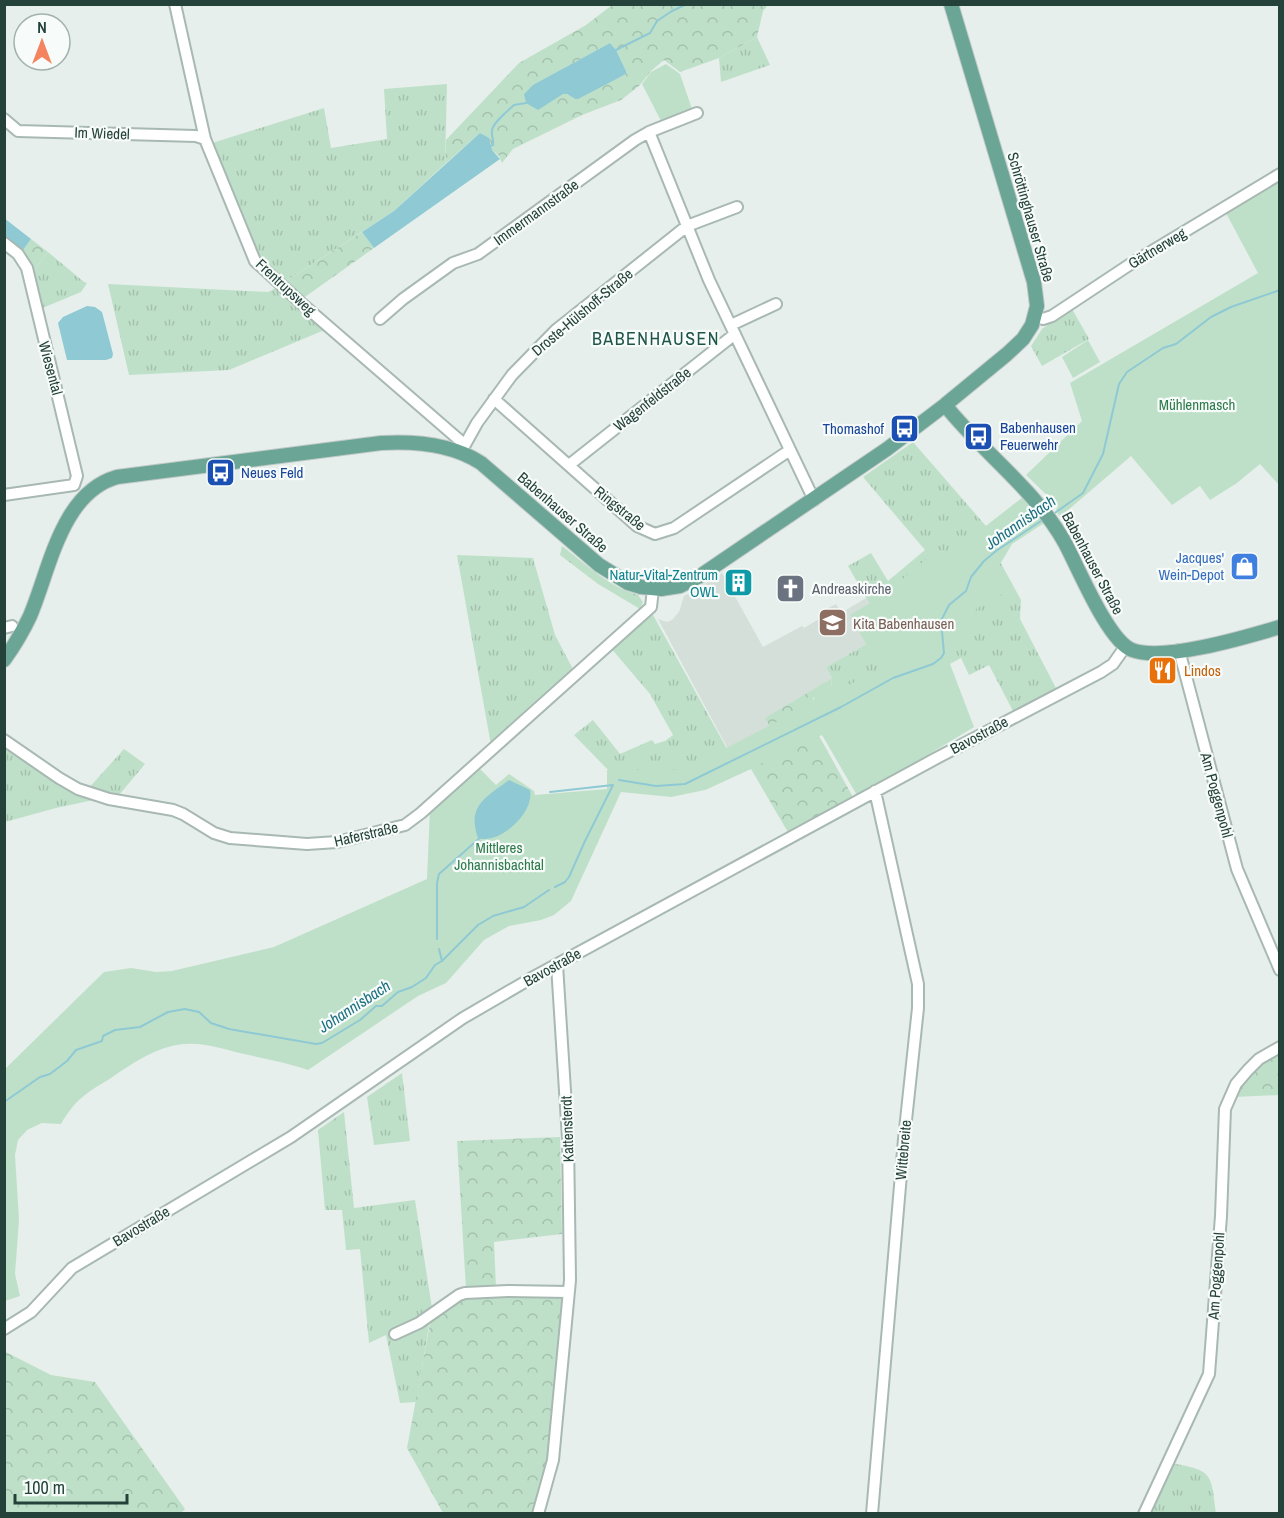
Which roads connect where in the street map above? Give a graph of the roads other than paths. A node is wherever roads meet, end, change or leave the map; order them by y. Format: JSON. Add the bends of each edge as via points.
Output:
{"nodes":[{"id":1,"x":175,"y":4,"type":"edge"},
{"id":2,"x":951,"y":4,"type":"edge"},
{"id":3,"x":697,"y":113,"type":"dead end"},
{"id":4,"x":4,"y":118,"type":"edge"},
{"id":5,"x":649,"y":132,"type":"junction"},
{"id":6,"x":205,"y":139,"type":"junction"},
{"id":7,"x":1280,"y":174,"type":"edge"},
{"id":8,"x":736,"y":207,"type":"dead end"},
{"id":9,"x":687,"y":226,"type":"junction"},
{"id":10,"x":4,"y":243,"type":"edge"},
{"id":11,"x":776,"y":304,"type":"dead end"},
{"id":12,"x":1035,"y":317,"type":"junction"},
{"id":13,"x":380,"y":319,"type":"dead end"},
{"id":14,"x":733,"y":329,"type":"junction"},
{"id":15,"x":494,"y":399,"type":"junction"},
{"id":16,"x":945,"y":405,"type":"junction"},
{"id":17,"x":463,"y":449,"type":"junction"},
{"id":18,"x":790,"y":450,"type":"junction"},
{"id":19,"x":569,"y":465,"type":"junction"},
{"id":20,"x":74,"y":484,"type":"junction"},
{"id":21,"x":4,"y":495,"type":"edge"},
{"id":22,"x":87,"y":495,"type":"junction"},
{"id":23,"x":814,"y":500,"type":"junction"},
{"id":24,"x":652,"y":589,"type":"junction"},
{"id":25,"x":1280,"y":627,"type":"edge"},
{"id":26,"x":1125,"y":647,"type":"junction"},
{"id":27,"x":1179,"y":650,"type":"junction"},
{"id":28,"x":4,"y":660,"type":"edge"},
{"id":29,"x":4,"y":740,"type":"edge"},
{"id":30,"x":875,"y":791,"type":"junction"},
{"id":31,"x":557,"y":965,"type":"junction"},
{"id":32,"x":1280,"y":970,"type":"edge"},
{"id":33,"x":1280,"y":1047,"type":"edge"},
{"id":34,"x":569,"y":1293,"type":"junction"},
{"id":35,"x":4,"y":1329,"type":"edge"},
{"id":36,"x":395,"y":1334,"type":"dead end"},
{"id":37,"x":538,"y":1514,"type":"edge"},
{"id":38,"x":872,"y":1514,"type":"edge"},
{"id":39,"x":1144,"y":1514,"type":"edge"}],
"edges":[{"from":1,"to":6,"type":"street","name":"Frentrupsweg"},
{"from":2,"to":12,"type":"main road","name":"Schröttinghauser Straße","via":[[1034,282]]},
{"from":3,"to":5,"type":"street","name":"Immermannstraße"},
{"from":4,"to":6,"type":"street","name":"Im Wiedel","via":[[18,131]]},
{"from":5,"to":9,"type":"street"},
{"from":5,"to":13,"type":"street","name":"Immermannstraße","via":[[478,254],[453,262]]},
{"from":6,"to":17,"type":"street","name":"Frentrupsweg","via":[[255,261]]},
{"from":7,"to":12,"type":"street","name":"Gärtnerweg","via":[[1052,316]]},
{"from":8,"to":9,"type":"street","name":"Droste-Hülshoff-Straße"},
{"from":9,"to":14,"type":"street"},
{"from":9,"to":15,"type":"street","name":"Droste-Hülshoff-Straße","via":[[556,330]]},
{"from":10,"to":20,"type":"street","name":"Wiesental","via":[[23,261],[30,279],[77,476]]},
{"from":11,"to":14,"type":"street","name":"Wagenfeldstraße"},
{"from":12,"to":16,"type":"main road","via":[[1016,345]]},
{"from":14,"to":18,"type":"street"},
{"from":14,"to":19,"type":"street","name":"Wagenfeldstraße"},
{"from":15,"to":17,"type":"street","name":"Droste-Hülshoff-Straße"},
{"from":15,"to":19,"type":"street","name":"Ringstraße"},
{"from":16,"to":23,"type":"main road","name":"Babenhauser Straße"},
{"from":16,"to":26,"type":"main road","name":"Babenhauser Straße","via":[[1050,517],[1109,629]]},
{"from":17,"to":22,"type":"main road","name":"Babenhauser Straße","via":[[381,443],[132,474],[106,482]]},
{"from":17,"to":24,"type":"main road","name":"Babenhauser Straße","via":[[598,565],[628,583]]},
{"from":18,"to":19,"type":"street","name":"Ringstraße","via":[[674,528],[655,534],[637,526]]},
{"from":18,"to":23,"type":"street"},
{"from":20,"to":21,"type":"street"},
{"from":20,"to":22,"type":"street"},
{"from":22,"to":28,"type":"main road","name":"Babenhauser Straße","via":[[69,519],[29,616]]},
{"from":23,"to":24,"type":"main road","name":"Babenhauser Straße","via":[[700,576],[671,588]]},
{"from":24,"to":29,"type":"street","name":"Haferstraße","via":[[651,607],[421,813],[405,825],[337,842],[284,843],[220,836],[173,810],[78,789]]},
{"from":25,"to":27,"type":"main road"},
{"from":26,"to":27,"type":"main road","via":[[1146,653]]},
{"from":26,"to":30,"type":"street","name":"Bavostraße","via":[[1109,667]]},
{"from":27,"to":32,"type":"street","name":"Am Poggenpohl","via":[[1237,869]]},
{"from":30,"to":31,"type":"street","name":"Bavostraße"},
{"from":30,"to":38,"type":"street","name":"Wittebreite","via":[[918,992]]},
{"from":31,"to":34,"type":"street","name":"Kattensterdt","via":[[568,1138]]},
{"from":31,"to":35,"type":"street","name":"Bavostraße","via":[[438,1034],[251,1162],[72,1268],[31,1312]]},
{"from":33,"to":39,"type":"street","name":"Am Poggenpohl","via":[[1259,1059],[1236,1084],[1225,1109],[1209,1374]]},
{"from":34,"to":36,"type":"street","via":[[465,1293]]},
{"from":34,"to":37,"type":"street","name":"Kattensterdt","via":[[553,1460]]}]}
